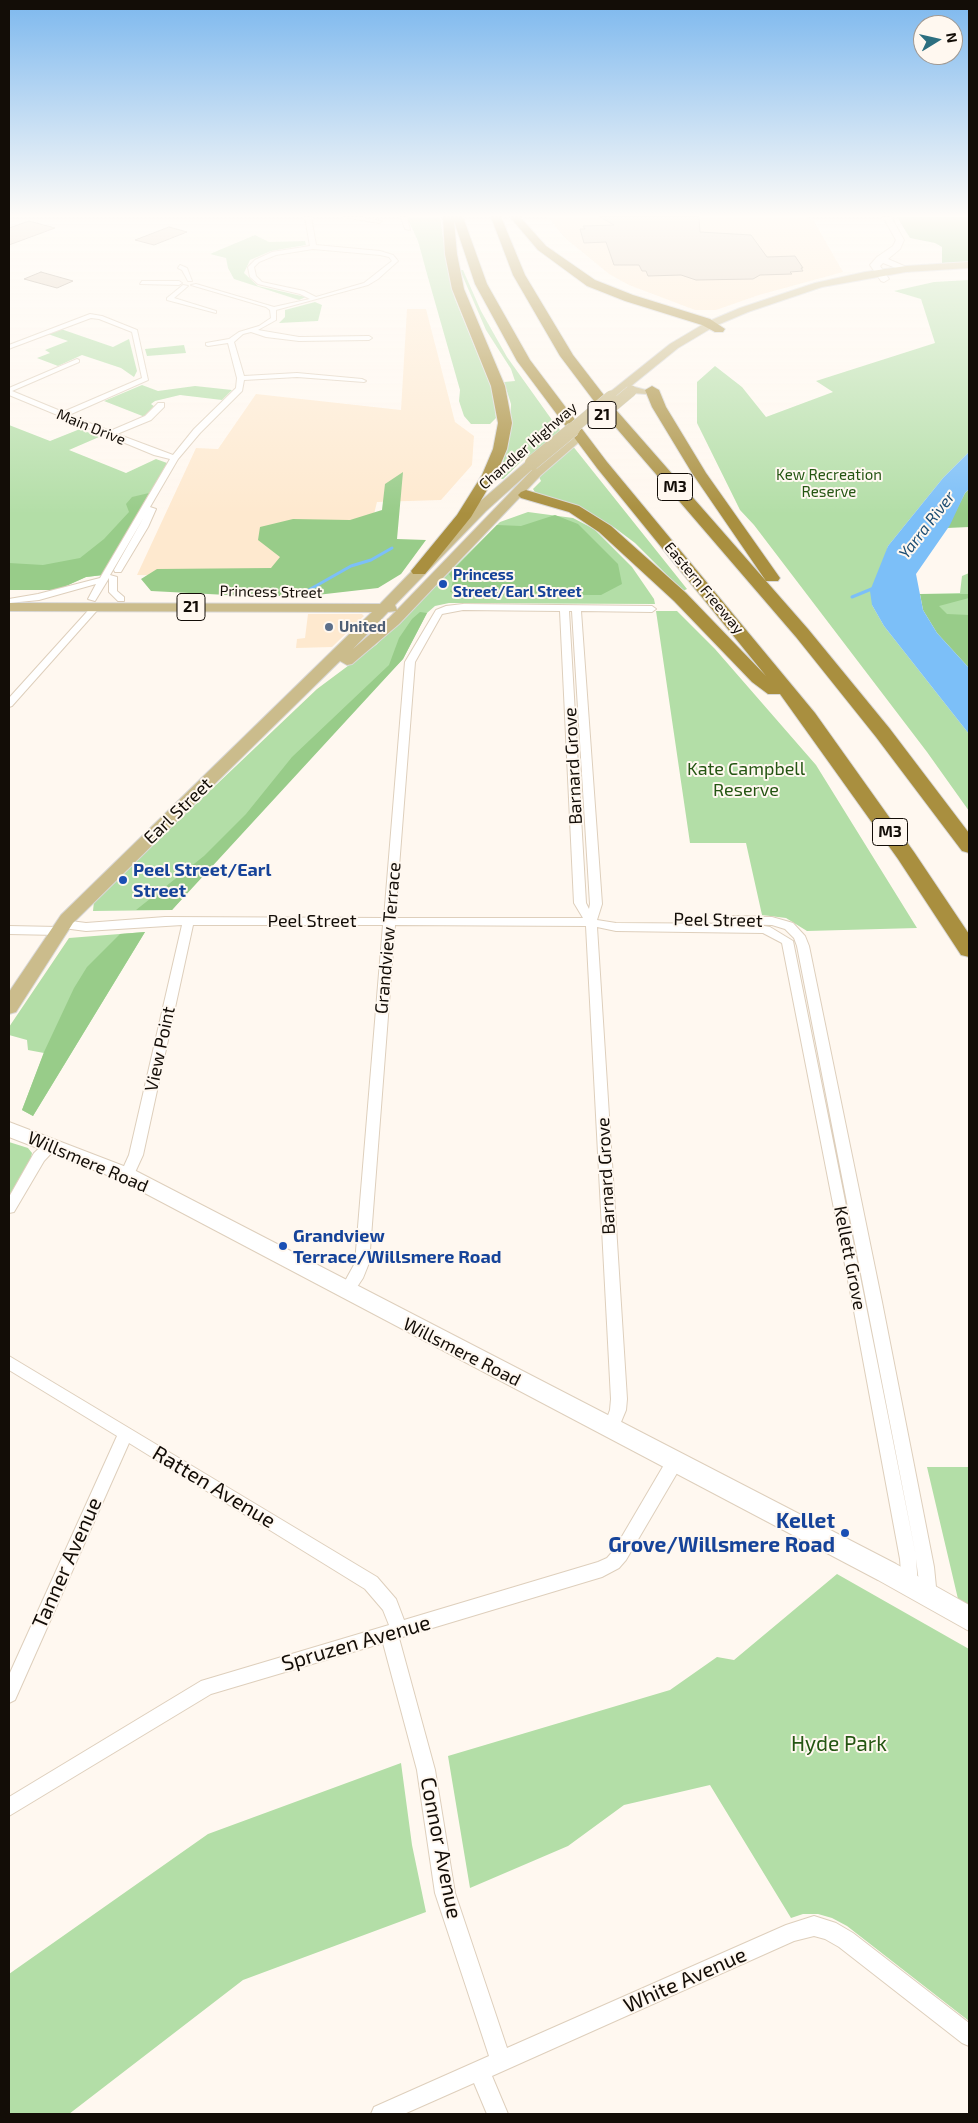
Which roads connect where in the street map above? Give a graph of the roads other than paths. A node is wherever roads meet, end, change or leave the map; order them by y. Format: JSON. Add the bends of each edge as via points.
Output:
{"nodes":[{"id":1,"x":95,"y":316,"type":"edge"},
{"id":2,"x":95,"y":316,"type":"edge"},
{"id":3,"x":274,"y":316,"type":"edge"},
{"id":4,"x":469,"y":316,"type":"edge"},
{"id":5,"x":499,"y":316,"type":"edge"},
{"id":6,"x":543,"y":316,"type":"edge"},
{"id":7,"x":683,"y":316,"type":"edge"},
{"id":8,"x":708,"y":316,"type":"edge"},
{"id":9,"x":749,"y":316,"type":"edge"},
{"id":10,"x":728,"y":317,"type":"joint"},
{"id":11,"x":715,"y":327,"type":"junction"},
{"id":12,"x":251,"y":330,"type":"junction"},
{"id":13,"x":368,"y":338,"type":"dead end"},
{"id":14,"x":231,"y":340,"type":"junction"},
{"id":15,"x":208,"y":344,"type":"dead end"},
{"id":16,"x":9,"y":347,"type":"edge"},
{"id":17,"x":77,"y":361,"type":"dead end"},
{"id":18,"x":660,"y":361,"type":"junction"},
{"id":19,"x":652,"y":374,"type":"junction"},
{"id":20,"x":240,"y":378,"type":"junction"},
{"id":21,"x":362,"y":380,"type":"dead end"},
{"id":22,"x":635,"y":389,"type":"junction"},
{"id":23,"x":9,"y":392,"type":"edge"},
{"id":24,"x":161,"y":405,"type":"dead end"},
{"id":25,"x":63,"y":415,"type":"junction"},
{"id":26,"x":110,"y":434,"type":"junction"},
{"id":27,"x":175,"y":458,"type":"junction"},
{"id":28,"x":534,"y":468,"type":"junction"},
{"id":29,"x":489,"y":475,"type":"junction"},
{"id":30,"x":157,"y":490,"type":"junction"},
{"id":31,"x":517,"y":495,"type":"junction"},
{"id":32,"x":419,"y":571,"type":"junction"},
{"id":33,"x":113,"y":577,"type":"junction"},
{"id":34,"x":102,"y":580,"type":"junction"},
{"id":35,"x":403,"y":588,"type":"junction"},
{"id":36,"x":121,"y":599,"type":"junction"},
{"id":37,"x":412,"y":601,"type":"junction"},
{"id":38,"x":9,"y":603,"type":"edge"},
{"id":39,"x":94,"y":603,"type":"junction"},
{"id":40,"x":564,"y":608,"type":"junction"},
{"id":41,"x":576,"y":608,"type":"junction"},
{"id":42,"x":383,"y":609,"type":"junction"},
{"id":43,"x":652,"y":609,"type":"dead end"},
{"id":44,"x":802,"y":633,"type":"junction"},
{"id":45,"x":10,"y":700,"type":"edge"},
{"id":46,"x":808,"y":717,"type":"junction"},
{"id":47,"x":257,"y":735,"type":"junction"},
{"id":48,"x":969,"y":847,"type":"edge"},
{"id":49,"x":390,"y":921,"type":"junction"},
{"id":50,"x":188,"y":922,"type":"junction"},
{"id":51,"x":591,"y":922,"type":"junction"},
{"id":52,"x":60,"y":927,"type":"junction"},
{"id":53,"x":9,"y":930,"type":"edge"},
{"id":54,"x":779,"y":935,"type":"joint"},
{"id":55,"x":803,"y":946,"type":"joint"},
{"id":56,"x":969,"y":950,"type":"edge"},
{"id":57,"x":9,"y":1007,"type":"edge"},
{"id":58,"x":9,"y":1129,"type":"edge"},
{"id":59,"x":51,"y":1145,"type":"junction"},
{"id":60,"x":127,"y":1175,"type":"junction"},
{"id":61,"x":9,"y":1208,"type":"edge"},
{"id":62,"x":346,"y":1292,"type":"junction"},
{"id":63,"x":9,"y":1362,"type":"edge"},
{"id":64,"x":611,"y":1429,"type":"junction"},
{"id":65,"x":126,"y":1433,"type":"junction"},
{"id":66,"x":674,"y":1463,"type":"junction"},
{"id":67,"x":920,"y":1592,"type":"junction"},
{"id":68,"x":969,"y":1619,"type":"edge"},
{"id":69,"x":394,"y":1632,"type":"junction"},
{"id":70,"x":9,"y":1694,"type":"edge"},
{"id":71,"x":9,"y":1807,"type":"edge"},
{"id":72,"x":969,"y":2036,"type":"edge"},
{"id":73,"x":501,"y":2061,"type":"junction"},
{"id":74,"x":479,"y":2071,"type":"junction"},
{"id":75,"x":381,"y":2114,"type":"edge"},
{"id":76,"x":498,"y":2114,"type":"edge"}],
"edges":[{"from":1,"to":16,"type":"street"},
{"from":2,"to":25,"type":"street","via":[[135,331],[146,379]]},
{"from":3,"to":12,"type":"street","via":[[274,319]]},
{"from":4,"to":29,"type":"highway","via":[[493,374],[505,423]]},
{"from":5,"to":46,"type":"highway","name":"Eastern Freeway","number":"M3","via":[[524,361],[551,399]]},
{"from":6,"to":44,"type":"highway","number":"M3","via":[[567,356],[605,406]]},
{"from":7,"to":11,"type":"highway"},
{"from":8,"to":10,"type":"highway"},
{"from":9,"to":11,"type":"main road","name":"Chandler Highway","number":"21"},
{"from":10,"to":11,"type":"main road","name":"Chandler Highway","number":"21"},
{"from":11,"to":18,"type":"main road","name":"Chandler Highway","number":"21"},
{"from":12,"to":13,"type":"street","via":[[299,339]]},
{"from":12,"to":14,"type":"street"},
{"from":14,"to":15,"type":"street"},
{"from":14,"to":20,"type":"street"},
{"from":17,"to":23,"type":"street"},
{"from":18,"to":19,"type":"main road","name":"Chandler Highway","number":"21"},
{"from":18,"to":22,"type":"main road","name":"Chandler Highway","number":"21"},
{"from":19,"to":22,"type":"main road"},
{"from":19,"to":22,"type":"main road","name":"Chandler Highway","number":"21"},
{"from":20,"to":21,"type":"street","via":[[297,375]]},
{"from":20,"to":27,"type":"street","via":[[239,389]]},
{"from":22,"to":28,"type":"main road","name":"Chandler Highway","number":"21","bridge":true},
{"from":22,"to":28,"type":"main road","name":"Chandler Highway","number":"21","bridge":true,"via":[[612,396]]},
{"from":22,"to":44,"type":"highway","via":[[659,407],[699,473],[787,600]]},
{"from":23,"to":25,"type":"street","name":"Main Drive"},
{"from":24,"to":26,"type":"street","via":[[148,418]]},
{"from":25,"to":26,"type":"street","name":"Main Drive"},
{"from":26,"to":27,"type":"street","name":"Main Drive"},
{"from":27,"to":30,"type":"street"},
{"from":28,"to":31,"type":"main road","name":"Chandler Highway","number":"21"},
{"from":29,"to":31,"type":"highway","via":[[497,484]]},
{"from":29,"to":32,"type":"highway","via":[[463,517]]},
{"from":30,"to":33,"type":"street","via":[[144,527]]},
{"from":30,"to":34,"type":"street"},
{"from":31,"to":32,"type":"main road","name":"Chandler Highway","number":"21"},
{"from":31,"to":37,"type":"main road","name":"Chandler Highway"},
{"from":31,"to":46,"type":"highway","via":[[605,529],[680,597],[758,678]]},
{"from":32,"to":35,"type":"main road","name":"Chandler Highway","number":"21"},
{"from":33,"to":36,"type":"street","via":[[113,592]]},
{"from":33,"to":39,"type":"street"},
{"from":34,"to":38,"type":"street"},
{"from":34,"to":39,"type":"street"},
{"from":35,"to":36,"type":"main road","name":"Princess Street","number":"21","via":[[374,600],[336,604]]},
{"from":35,"to":42,"type":"main road","name":"Chandler Highway"},
{"from":36,"to":39,"type":"main road","name":"Princess Street","number":"21"},
{"from":37,"to":42,"type":"main road","name":"Princess Street","number":"21"},
{"from":37,"to":47,"type":"main road","name":"Earl Street","via":[[370,642]]},
{"from":38,"to":39,"type":"main road","name":"Princess Street","number":"21"},
{"from":39,"to":42,"type":"main road","name":"Princess Street","number":"21"},
{"from":39,"to":45,"type":"street","via":[[82,621]]},
{"from":40,"to":41,"type":"street"},
{"from":40,"to":49,"type":"street","name":"Grandview Terrace","via":[[463,607],[439,612],[410,662]]},
{"from":40,"to":51,"type":"street","name":"Barnard Grove","via":[[580,903]]},
{"from":41,"to":43,"type":"street"},
{"from":41,"to":51,"type":"street","name":"Barnard Grove","via":[[596,904]]},
{"from":42,"to":47,"type":"main road","name":"Earl Street"},
{"from":44,"to":48,"type":"highway","number":"M3"},
{"from":46,"to":56,"type":"highway","name":"Eastern Freeway","number":"M3"},
{"from":47,"to":52,"type":"main road","name":"Earl Street"},
{"from":49,"to":50,"type":"street","name":"Peel Street"},
{"from":49,"to":51,"type":"street","name":"Peel Street"},
{"from":49,"to":62,"type":"street","name":"Grandview Terrace","via":[[362,1263]]},
{"from":50,"to":52,"type":"street","name":"Peel Street"},
{"from":50,"to":60,"type":"street","name":"View Point","via":[[136,1155]]},
{"from":51,"to":54,"type":"street","name":"Peel Street","via":[[616,926],[752,928]]},
{"from":51,"to":55,"type":"street","name":"Peel Street","via":[[615,918],[772,921],[789,926]]},
{"from":51,"to":64,"type":"street","name":"Barnard Grove","via":[[619,1399]]},
{"from":52,"to":53,"type":"street","name":"Peel Street"},
{"from":52,"to":57,"type":"main road","name":"Earl Street"},
{"from":54,"to":67,"type":"street","name":"Kellett Grove","via":[[787,941],[789,949],[908,1558]]},
{"from":55,"to":67,"type":"street","name":"Kellett Grove","via":[[926,1567]]},
{"from":58,"to":59,"type":"street","name":"Willsmere Road"},
{"from":59,"to":60,"type":"street","name":"Willsmere Road"},
{"from":59,"to":61,"type":"street","via":[[39,1157]]},
{"from":60,"to":62,"type":"street","name":"Willsmere Road"},
{"from":62,"to":64,"type":"street","name":"Willsmere Road"},
{"from":63,"to":65,"type":"street","name":"Ratten Avenue"},
{"from":64,"to":66,"type":"street","name":"Willsmere Road"},
{"from":65,"to":69,"type":"street","name":"Ratten Avenue","via":[[371,1583],[390,1605]]},
{"from":65,"to":70,"type":"street","name":"Tanner Avenue"},
{"from":66,"to":67,"type":"street","name":"Willsmere Road"},
{"from":66,"to":69,"type":"street","name":"Spruzen Avenue","via":[[613,1563],[593,1573]]},
{"from":67,"to":68,"type":"street","name":"Willsmere Road"},
{"from":69,"to":71,"type":"street","name":"Spruzen Avenue","via":[[190,1695]]},
{"from":69,"to":73,"type":"street","name":"Connor Avenue","via":[[426,1770],[445,1893]]},
{"from":72,"to":73,"type":"street","name":"White Avenue","via":[[846,1940],[814,1926],[793,1932]]},
{"from":73,"to":74,"type":"street","name":"White Avenue"},
{"from":74,"to":75,"type":"street","name":"White Avenue"},
{"from":74,"to":76,"type":"street"}]}
